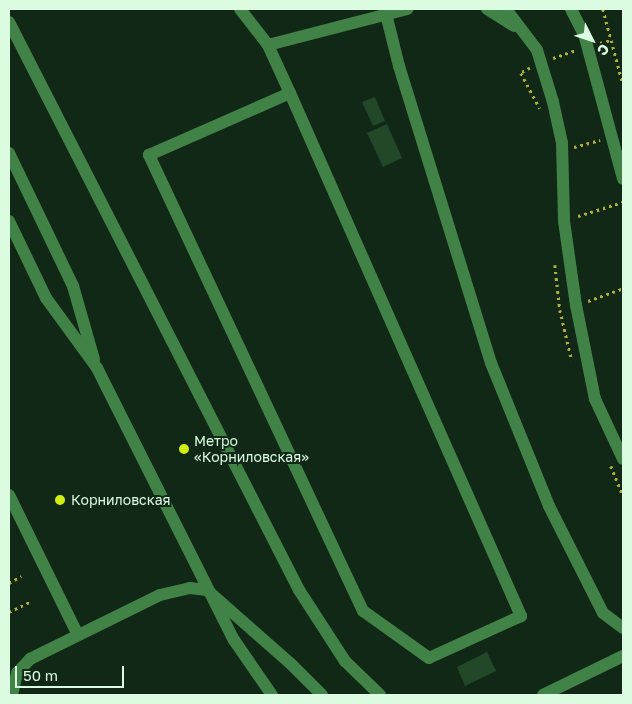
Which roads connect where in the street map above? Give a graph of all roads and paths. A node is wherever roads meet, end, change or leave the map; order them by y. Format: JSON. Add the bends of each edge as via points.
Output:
{"nodes":[{"id":1,"x":240,"y":9,"type":"edge"},
{"id":2,"x":407,"y":9,"type":"edge"},
{"id":3,"x":487,"y":9,"type":"edge"},
{"id":4,"x":506,"y":9,"type":"edge"},
{"id":5,"x":571,"y":9,"type":"edge"},
{"id":6,"x":603,"y":9,"type":"edge"},
{"id":7,"x":386,"y":14,"type":"junction"},
{"id":8,"x":9,"y":22,"type":"edge"},
{"id":9,"x":268,"y":45,"type":"junction"},
{"id":10,"x":537,"y":50,"type":"junction"},
{"id":11,"x":623,"y":84,"type":"edge"},
{"id":12,"x":290,"y":93,"type":"junction"},
{"id":13,"x":612,"y":136,"type":"junction"},
{"id":14,"x":9,"y":153,"type":"edge"},
{"id":15,"x":562,"y":154,"type":"junction"},
{"id":16,"x":623,"y":178,"type":"edge"},
{"id":17,"x":623,"y":202,"type":"edge"},
{"id":18,"x":9,"y":221,"type":"edge"},
{"id":19,"x":564,"y":221,"type":"junction"},
{"id":20,"x":623,"y":288,"type":"edge"},
{"id":21,"x":576,"y":305,"type":"junction"},
{"id":22,"x":560,"y":310,"type":"dead end"},
{"id":23,"x":97,"y":368,"type":"junction"},
{"id":24,"x":623,"y":459,"type":"edge"},
{"id":25,"x":9,"y":495,"type":"edge"},
{"id":26,"x":21,"y":576,"type":"dead end"},
{"id":27,"x":9,"y":583,"type":"edge"},
{"id":28,"x":207,"y":590,"type":"junction"},
{"id":29,"x":32,"y":600,"type":"dead end"},
{"id":30,"x":9,"y":612,"type":"edge"},
{"id":31,"x":623,"y":628,"type":"edge"},
{"id":32,"x":78,"y":635,"type":"junction"},
{"id":33,"x":623,"y":656,"type":"edge"},
{"id":34,"x":12,"y":695,"type":"edge"},
{"id":35,"x":272,"y":695,"type":"edge"},
{"id":36,"x":322,"y":695,"type":"edge"},
{"id":37,"x":380,"y":695,"type":"edge"},
{"id":38,"x":543,"y":695,"type":"edge"}],
"edges":[{"from":1,"to":9,"type":"street"},
{"from":2,"to":7,"type":"street"},
{"from":3,"to":10,"type":"street","via":[[524,34]]},
{"from":4,"to":10,"type":"street"},
{"from":5,"to":13,"type":"street","via":[[584,34]]},
{"from":6,"to":11,"type":"path"},
{"from":7,"to":9,"type":"street"},
{"from":7,"to":31,"type":"street","via":[[399,66],[491,363],[549,506],[603,613]]},
{"from":8,"to":37,"type":"street","via":[[299,590],[346,661]]},
{"from":9,"to":12,"type":"street"},
{"from":10,"to":15,"type":"street","via":[[553,102]]},
{"from":12,"to":12,"type":"street","via":[[521,616],[428,658],[363,611],[149,156]]},
{"from":13,"to":15,"type":"path"},
{"from":13,"to":16,"type":"street"},
{"from":14,"to":23,"type":"street","via":[[74,286]]},
{"from":15,"to":19,"type":"street"},
{"from":17,"to":19,"type":"path"},
{"from":18,"to":23,"type":"street","via":[[46,298]]},
{"from":19,"to":21,"type":"street"},
{"from":20,"to":21,"type":"path"},
{"from":21,"to":22,"type":"path"},
{"from":21,"to":24,"type":"street","via":[[595,399]]},
{"from":23,"to":28,"type":"street"},
{"from":25,"to":32,"type":"street"},
{"from":26,"to":27,"type":"path"},
{"from":28,"to":32,"type":"street","via":[[190,588],[160,595]]},
{"from":28,"to":35,"type":"street","via":[[234,640]]},
{"from":28,"to":36,"type":"street"},
{"from":29,"to":30,"type":"path"},
{"from":32,"to":34,"type":"street","via":[[22,665],[13,682]]},
{"from":33,"to":38,"type":"street"}]}
